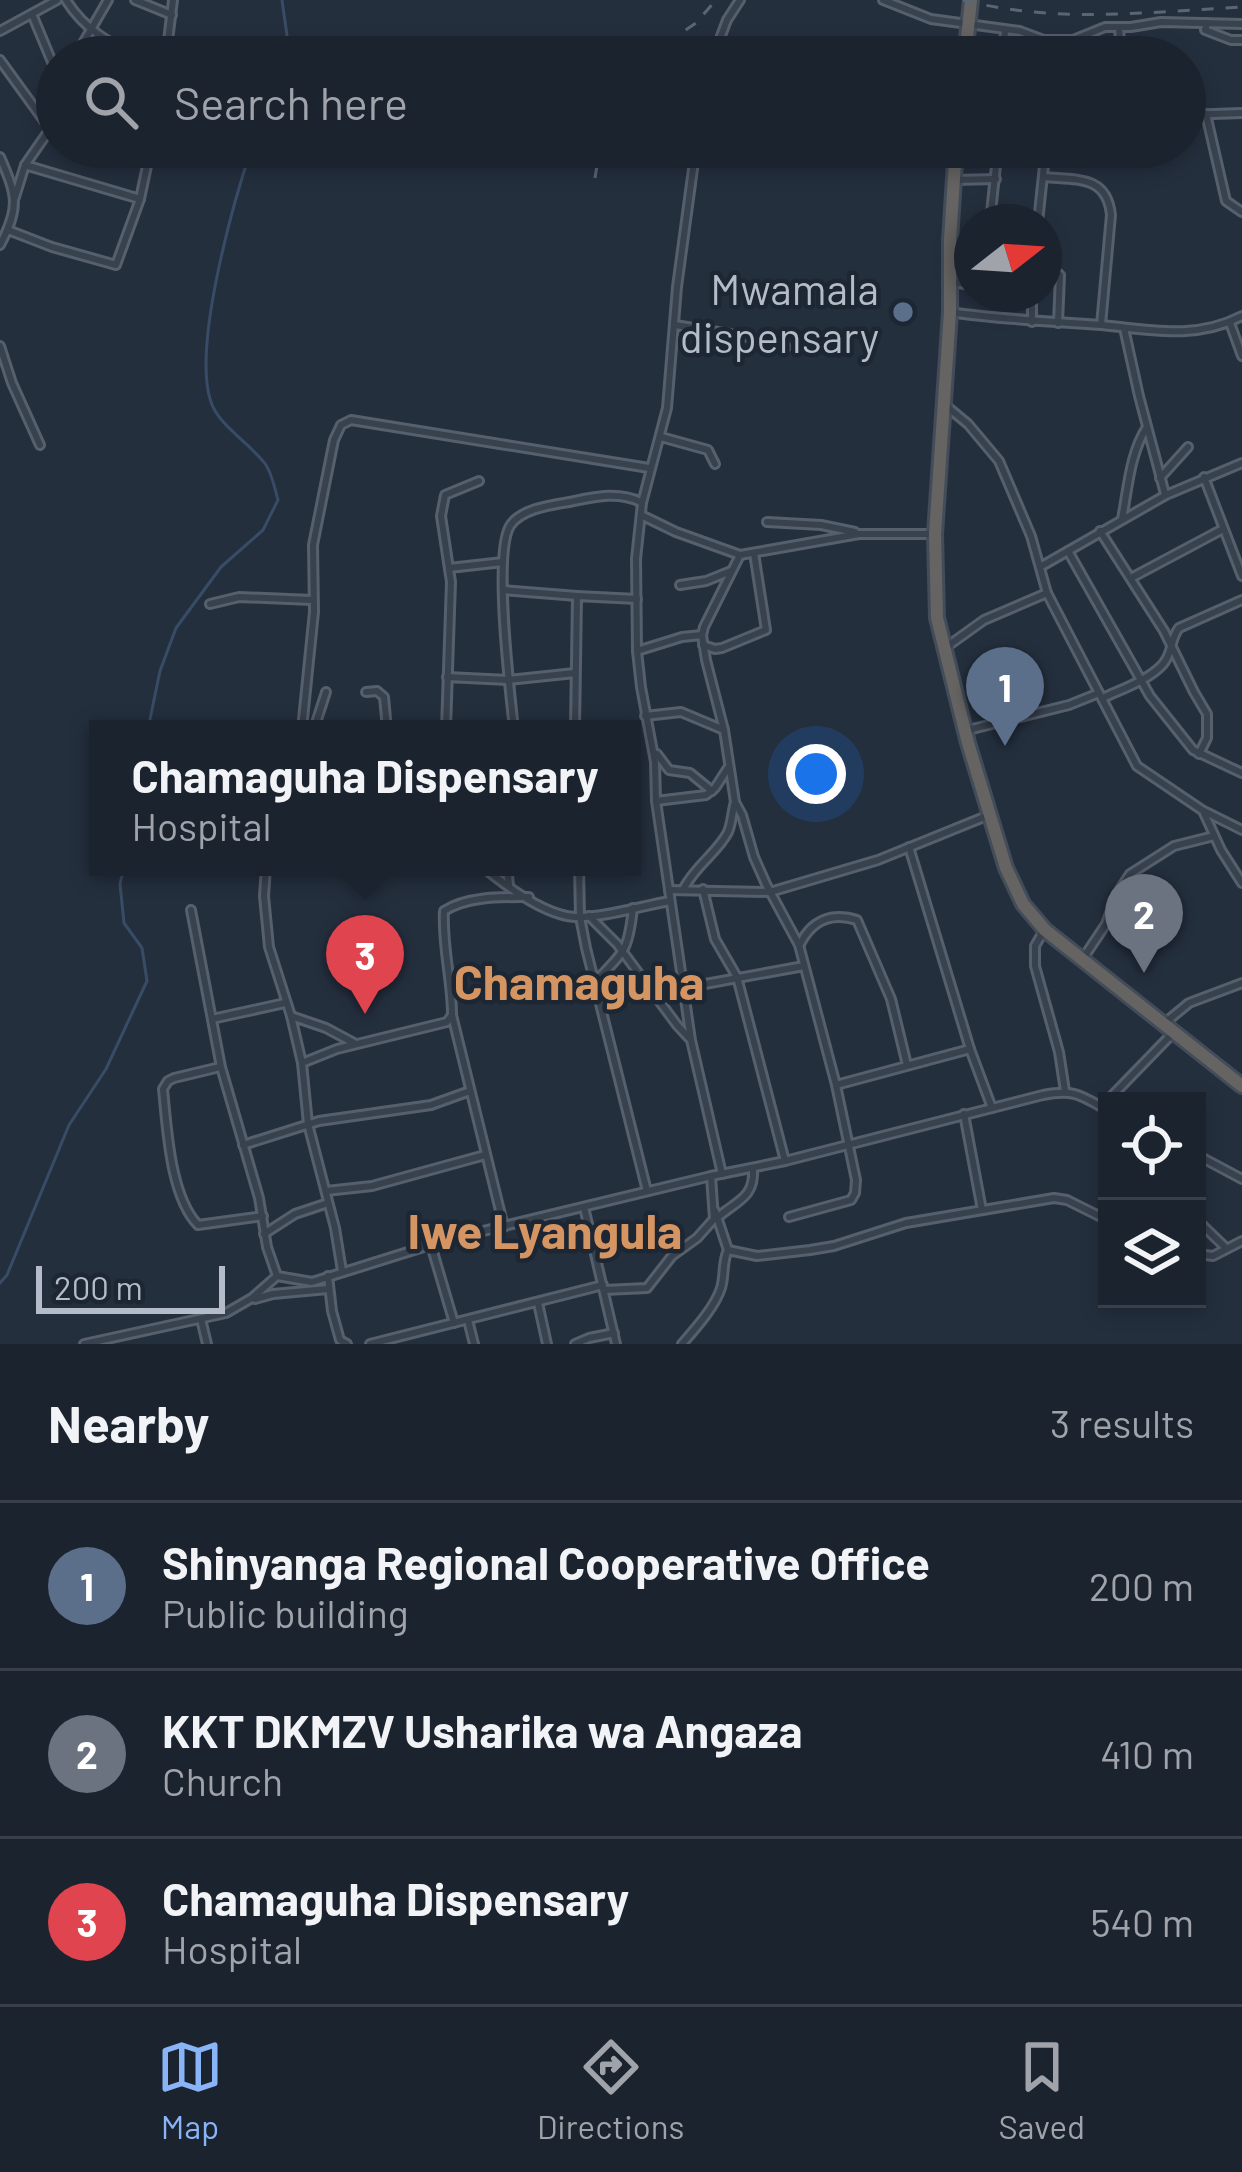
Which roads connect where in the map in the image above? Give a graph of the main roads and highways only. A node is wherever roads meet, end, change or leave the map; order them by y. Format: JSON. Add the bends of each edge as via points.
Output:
{"nodes":[{"id":1,"x":970,"y":0,"type":"edge"},
{"id":2,"x":967,"y":36,"type":"edge"},
{"id":3,"x":955,"y":168,"type":"edge"},
{"id":4,"x":1242,"y":1086,"type":"edge"}],
"edges":[{"from":1,"to":2,"type":"highway"},
{"from":3,"to":4,"type":"highway","via":[[936,603],[989,815],[1013,886],[1046,929]]}]}
